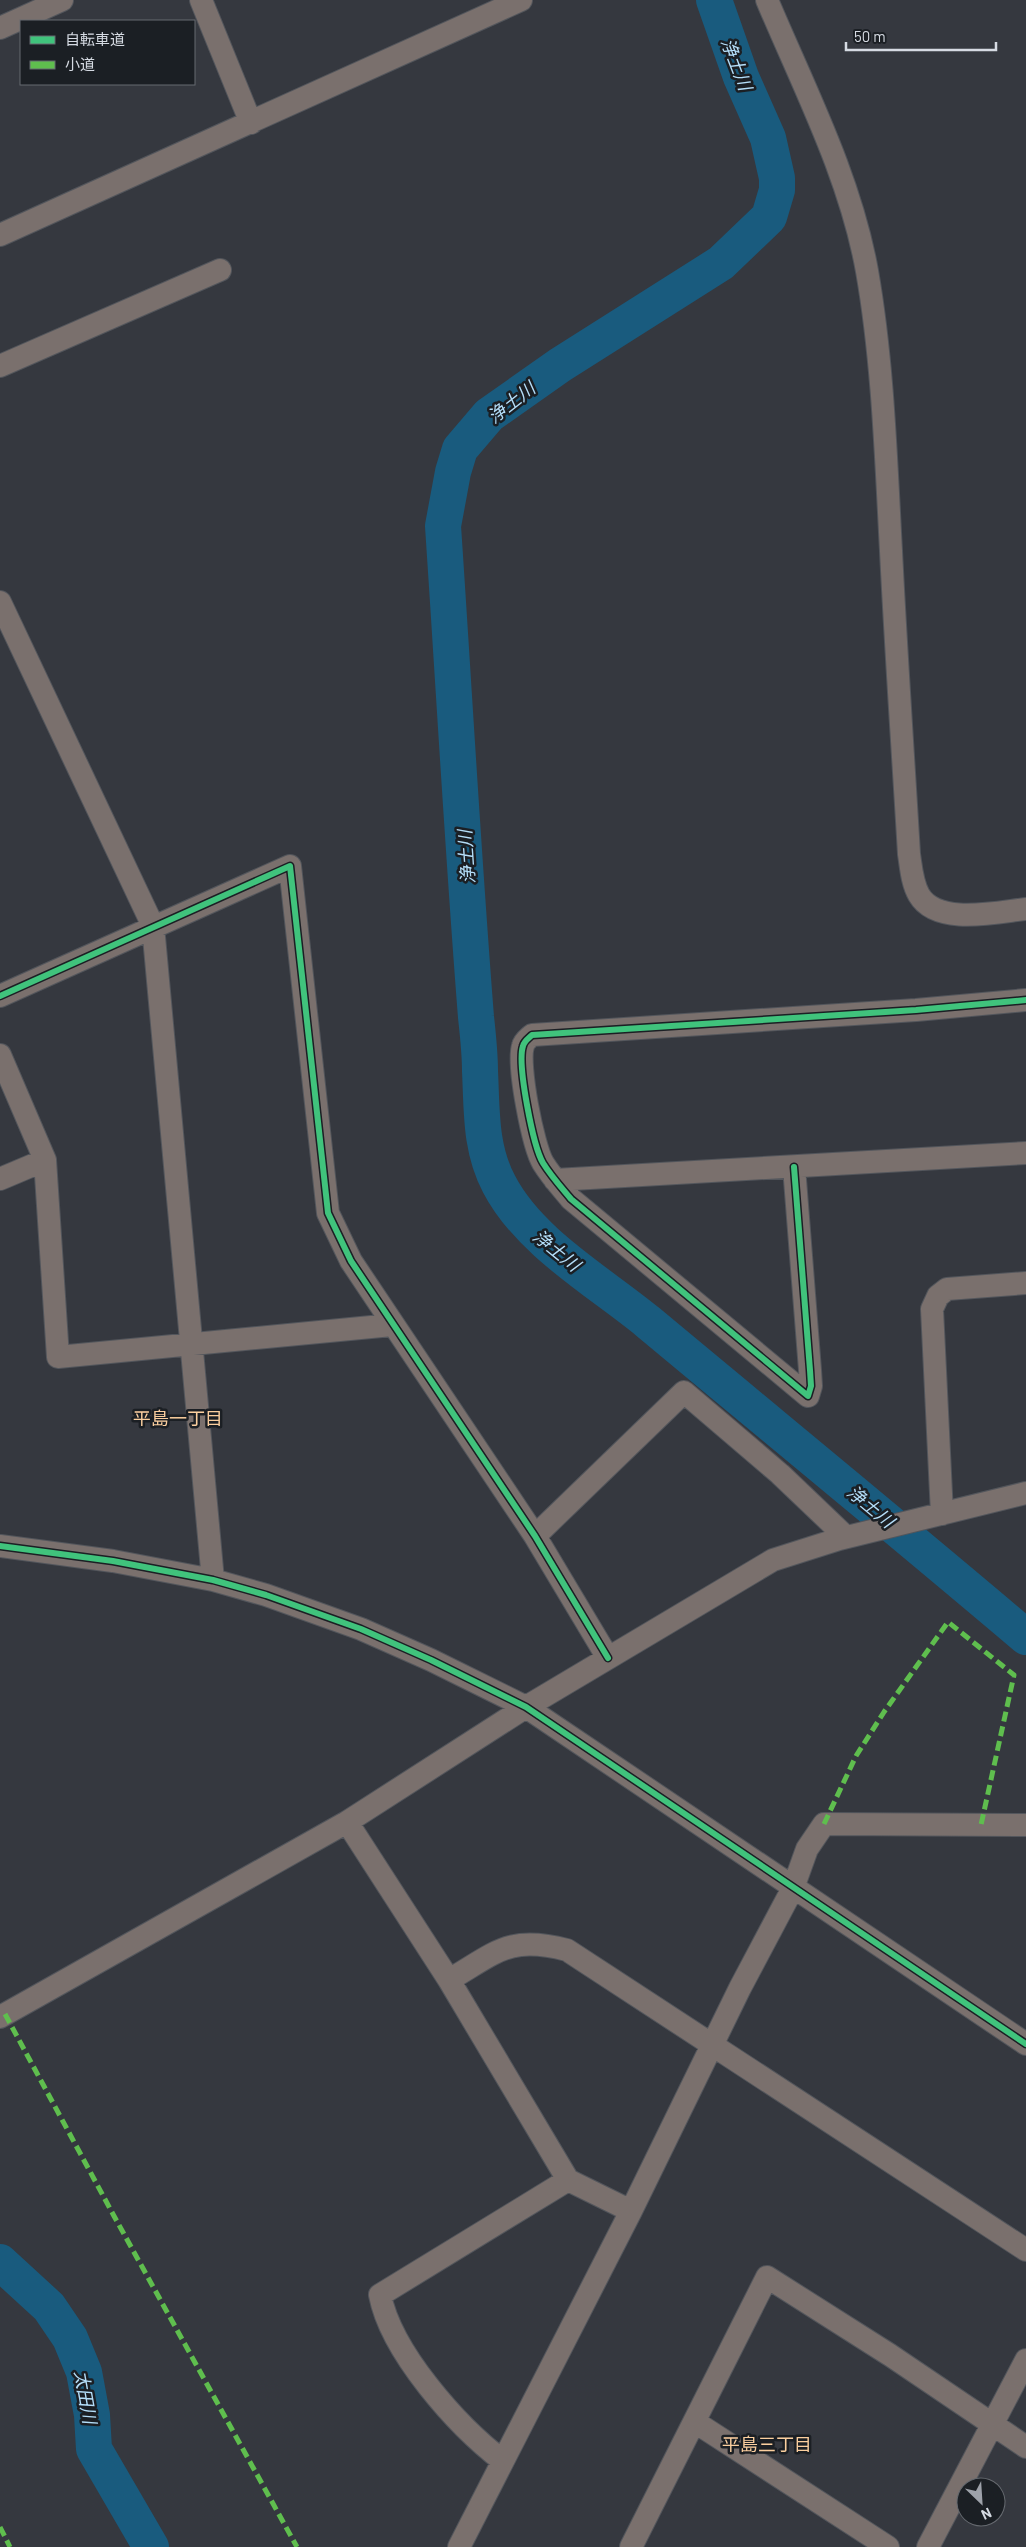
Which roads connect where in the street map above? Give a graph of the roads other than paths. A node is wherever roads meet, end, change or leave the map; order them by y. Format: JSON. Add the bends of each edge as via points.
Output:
{"nodes":[{"id":1,"x":62,"y":0,"type":"edge"},
{"id":2,"x":201,"y":0,"type":"edge"},
{"id":3,"x":521,"y":0,"type":"edge"},
{"id":4,"x":767,"y":0,"type":"edge"},
{"id":5,"x":0,"y":28,"type":"edge"},
{"id":6,"x":251,"y":123,"type":"junction"},
{"id":7,"x":0,"y":235,"type":"edge"},
{"id":8,"x":220,"y":270,"type":"dead end"},
{"id":9,"x":0,"y":366,"type":"edge"},
{"id":10,"x":0,"y":602,"type":"edge"},
{"id":11,"x":1026,"y":909,"type":"edge"},
{"id":12,"x":153,"y":926,"type":"junction"},
{"id":13,"x":0,"y":996,"type":"edge"},
{"id":14,"x":1026,"y":1000,"type":"edge"},
{"id":15,"x":0,"y":1055,"type":"edge"},
{"id":16,"x":1026,"y":1153,"type":"edge"},
{"id":17,"x":45,"y":1160,"type":"junction"},
{"id":18,"x":794,"y":1167,"type":"junction"},
{"id":19,"x":0,"y":1179,"type":"edge"},
{"id":20,"x":555,"y":1180,"type":"junction"},
{"id":21,"x":1026,"y":1283,"type":"edge"},
{"id":22,"x":392,"y":1325,"type":"junction"},
{"id":23,"x":190,"y":1346,"type":"junction"},
{"id":24,"x":1026,"y":1493,"type":"edge"},
{"id":25,"x":937,"y":1516,"type":"junction"},
{"id":26,"x":535,"y":1536,"type":"junction"},
{"id":27,"x":846,"y":1537,"type":"junction"},
{"id":28,"x":0,"y":1546,"type":"edge"},
{"id":29,"x":213,"y":1580,"type":"junction"},
{"id":30,"x":608,"y":1658,"type":"junction"},
{"id":31,"x":526,"y":1707,"type":"junction"},
{"id":32,"x":347,"y":1822,"type":"junction"},
{"id":33,"x":1026,"y":1825,"type":"edge"},
{"id":34,"x":793,"y":1888,"type":"junction"},
{"id":35,"x":449,"y":1980,"type":"junction"},
{"id":36,"x":0,"y":2017,"type":"edge"},
{"id":37,"x":712,"y":2043,"type":"junction"},
{"id":38,"x":1026,"y":2044,"type":"edge"},
{"id":39,"x":568,"y":2180,"type":"junction"},
{"id":40,"x":631,"y":2211,"type":"junction"},
{"id":41,"x":1026,"y":2250,"type":"edge"},
{"id":42,"x":1026,"y":2360,"type":"edge"},
{"id":43,"x":695,"y":2422,"type":"junction"},
{"id":44,"x":992,"y":2424,"type":"junction"},
{"id":45,"x":1026,"y":2447,"type":"edge"},
{"id":46,"x":503,"y":2461,"type":"junction"},
{"id":47,"x":460,"y":2547,"type":"edge"},
{"id":48,"x":632,"y":2547,"type":"edge"},
{"id":49,"x":888,"y":2547,"type":"edge"},
{"id":50,"x":928,"y":2547,"type":"edge"}],
"edges":[{"from":1,"to":5,"type":"street"},
{"from":2,"to":6,"type":"street"},
{"from":3,"to":6,"type":"street"},
{"from":4,"to":11,"type":"street","via":[[838,166],[867,270],[887,472],[909,854],[915,887],[931,908],[947,914]]},
{"from":6,"to":7,"type":"street"},
{"from":8,"to":9,"type":"street"},
{"from":10,"to":12,"type":"street"},
{"from":12,"to":13,"type":"street"},
{"from":12,"to":22,"type":"street","via":[[290,866],[328,1213],[351,1261]]},
{"from":12,"to":23,"type":"street"},
{"from":14,"to":20,"type":"street","via":[[532,1034],[523,1044],[521,1057],[528,1104],[542,1161]]},
{"from":15,"to":17,"type":"street"},
{"from":16,"to":18,"type":"street"},
{"from":17,"to":19,"type":"street"},
{"from":17,"to":23,"type":"street","via":[[58,1357]]},
{"from":18,"to":20,"type":"street"},
{"from":18,"to":20,"type":"street","via":[[810,1370],[808,1396],[571,1199]]},
{"from":21,"to":25,"type":"street","via":[[947,1289],[938,1296],[932,1309]]},
{"from":22,"to":23,"type":"street"},
{"from":22,"to":26,"type":"street"},
{"from":23,"to":29,"type":"street"},
{"from":24,"to":25,"type":"street"},
{"from":25,"to":27,"type":"street"},
{"from":26,"to":27,"type":"street","via":[[684,1392],[780,1474]]},
{"from":26,"to":30,"type":"street"},
{"from":27,"to":30,"type":"street","via":[[773,1560]]},
{"from":28,"to":29,"type":"street"},
{"from":29,"to":31,"type":"street","via":[[266,1595],[361,1630]]},
{"from":30,"to":31,"type":"street"},
{"from":31,"to":32,"type":"street"},
{"from":31,"to":34,"type":"street"},
{"from":32,"to":35,"type":"street"},
{"from":32,"to":36,"type":"street"},
{"from":33,"to":34,"type":"street","via":[[824,1824],[807,1849]]},
{"from":34,"to":37,"type":"street"},
{"from":34,"to":38,"type":"street"},
{"from":35,"to":37,"type":"street","via":[[515,1944],[548,1946],[574,1954]]},
{"from":35,"to":39,"type":"street"},
{"from":37,"to":40,"type":"street"},
{"from":37,"to":41,"type":"street"},
{"from":39,"to":40,"type":"street"},
{"from":39,"to":46,"type":"street","via":[[380,2295],[384,2314],[421,2377],[458,2422]]},
{"from":40,"to":46,"type":"street"},
{"from":42,"to":44,"type":"street"},
{"from":43,"to":44,"type":"street","via":[[768,2278]]},
{"from":43,"to":48,"type":"street"},
{"from":43,"to":49,"type":"street"},
{"from":44,"to":45,"type":"street"},
{"from":44,"to":50,"type":"street"},
{"from":46,"to":47,"type":"street"}]}
